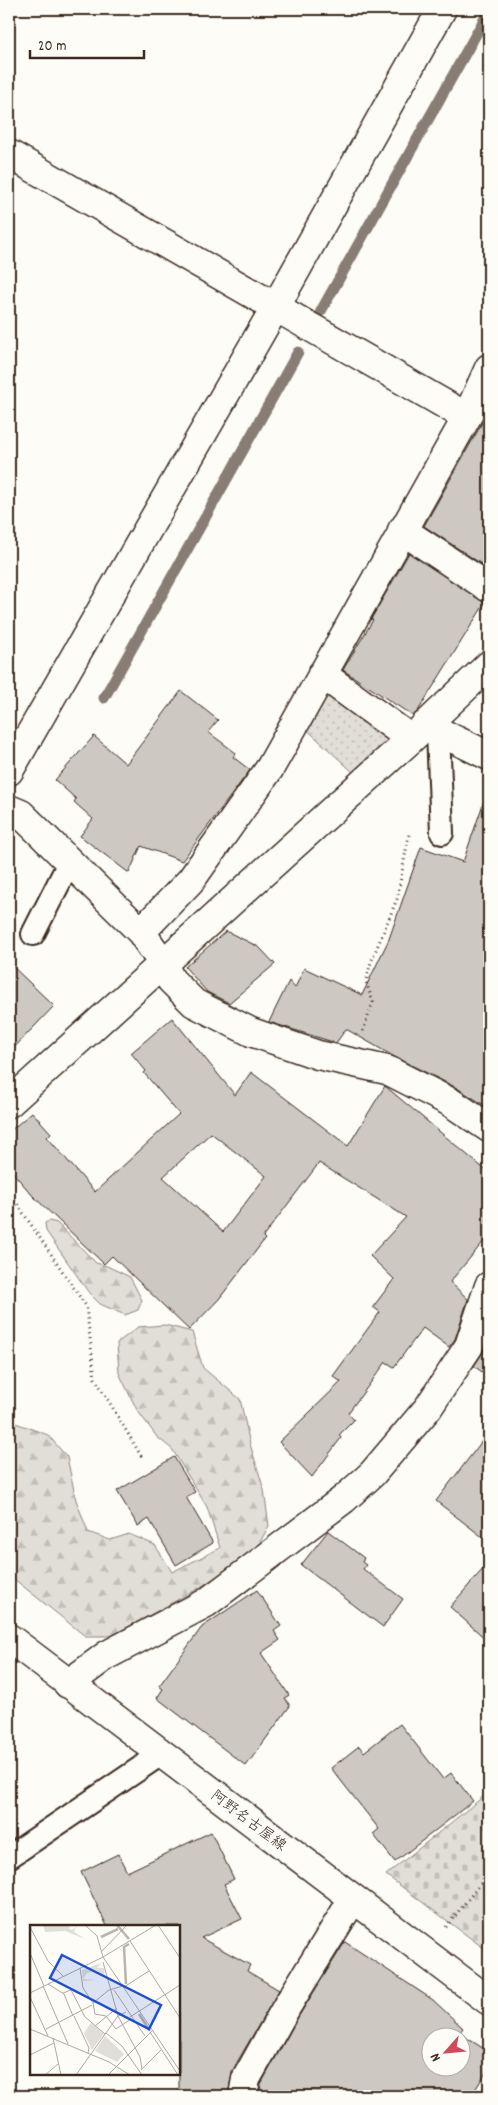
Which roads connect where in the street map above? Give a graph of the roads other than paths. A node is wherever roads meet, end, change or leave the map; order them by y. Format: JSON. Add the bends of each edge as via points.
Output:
{"nodes":[{"id":1,"x":442,"y":9,"type":"edge"},
{"id":2,"x":9,"y":154,"type":"edge"},
{"id":3,"x":276,"y":306,"type":"junction"},
{"id":4,"x":487,"y":377,"type":"edge"},
{"id":5,"x":467,"y":417,"type":"junction"},
{"id":6,"x":402,"y":530,"type":"junction"},
{"id":7,"x":489,"y":588,"type":"edge"},
{"id":8,"x":489,"y":664,"type":"edge"},
{"id":9,"x":322,"y":674,"type":"junction"},
{"id":10,"x":425,"y":732,"type":"junction"},
{"id":11,"x":489,"y":756,"type":"edge"},
{"id":12,"x":9,"y":771,"type":"edge"},
{"id":13,"x":9,"y":810,"type":"edge"},
{"id":14,"x":442,"y":834,"type":"dead end"},
{"id":15,"x":70,"y":861,"type":"junction"},
{"id":16,"x":141,"y":932,"type":"junction"},
{"id":17,"x":33,"y":934,"type":"dead end"},
{"id":18,"x":162,"y":962,"type":"junction"},
{"id":19,"x":9,"y":1103,"type":"edge"},
{"id":20,"x":489,"y":1128,"type":"edge"},
{"id":21,"x":489,"y":1286,"type":"edge"},
{"id":22,"x":9,"y":1638,"type":"edge"},
{"id":23,"x":68,"y":1684,"type":"junction"},
{"id":24,"x":162,"y":1754,"type":"junction"},
{"id":25,"x":9,"y":1856,"type":"edge"},
{"id":26,"x":353,"y":1899,"type":"junction"},
{"id":27,"x":489,"y":2001,"type":"edge"},
{"id":28,"x":243,"y":2096,"type":"edge"}],
"edges":[{"from":1,"to":3,"type":"street"},
{"from":2,"to":3,"type":"street"},
{"from":3,"to":5,"type":"street"},
{"from":3,"to":12,"type":"street"},
{"from":4,"to":5,"type":"street"},
{"from":5,"to":6,"type":"street"},
{"from":6,"to":7,"type":"street"},
{"from":6,"to":9,"type":"street"},
{"from":8,"to":10,"type":"street"},
{"from":9,"to":10,"type":"street"},
{"from":9,"to":16,"type":"street","via":[[270,768],[191,880]]},
{"from":10,"to":11,"type":"street"},
{"from":10,"to":14,"type":"lane"},
{"from":10,"to":18,"type":"street"},
{"from":13,"to":15,"type":"street","via":[[21,814]]},
{"from":15,"to":16,"type":"street"},
{"from":15,"to":17,"type":"lane"},
{"from":16,"to":18,"type":"street"},
{"from":18,"to":19,"type":"street"},
{"from":18,"to":20,"type":"street","via":[[171,980],[194,1003],[251,1032],[318,1055],[387,1070],[450,1102]]},
{"from":21,"to":23,"type":"street","via":[[469,1346],[428,1408],[372,1474],[344,1499],[206,1603],[107,1655]]},
{"from":22,"to":23,"type":"street","name":"阿野名古屋線"},
{"from":23,"to":24,"type":"street","name":"阿野名古屋線"},
{"from":24,"to":25,"type":"lane"},
{"from":24,"to":26,"type":"street","name":"阿野名古屋線"},
{"from":26,"to":27,"type":"street","name":"阿野名古屋線"},
{"from":26,"to":28,"type":"street","via":[[246,2079]]}]}
